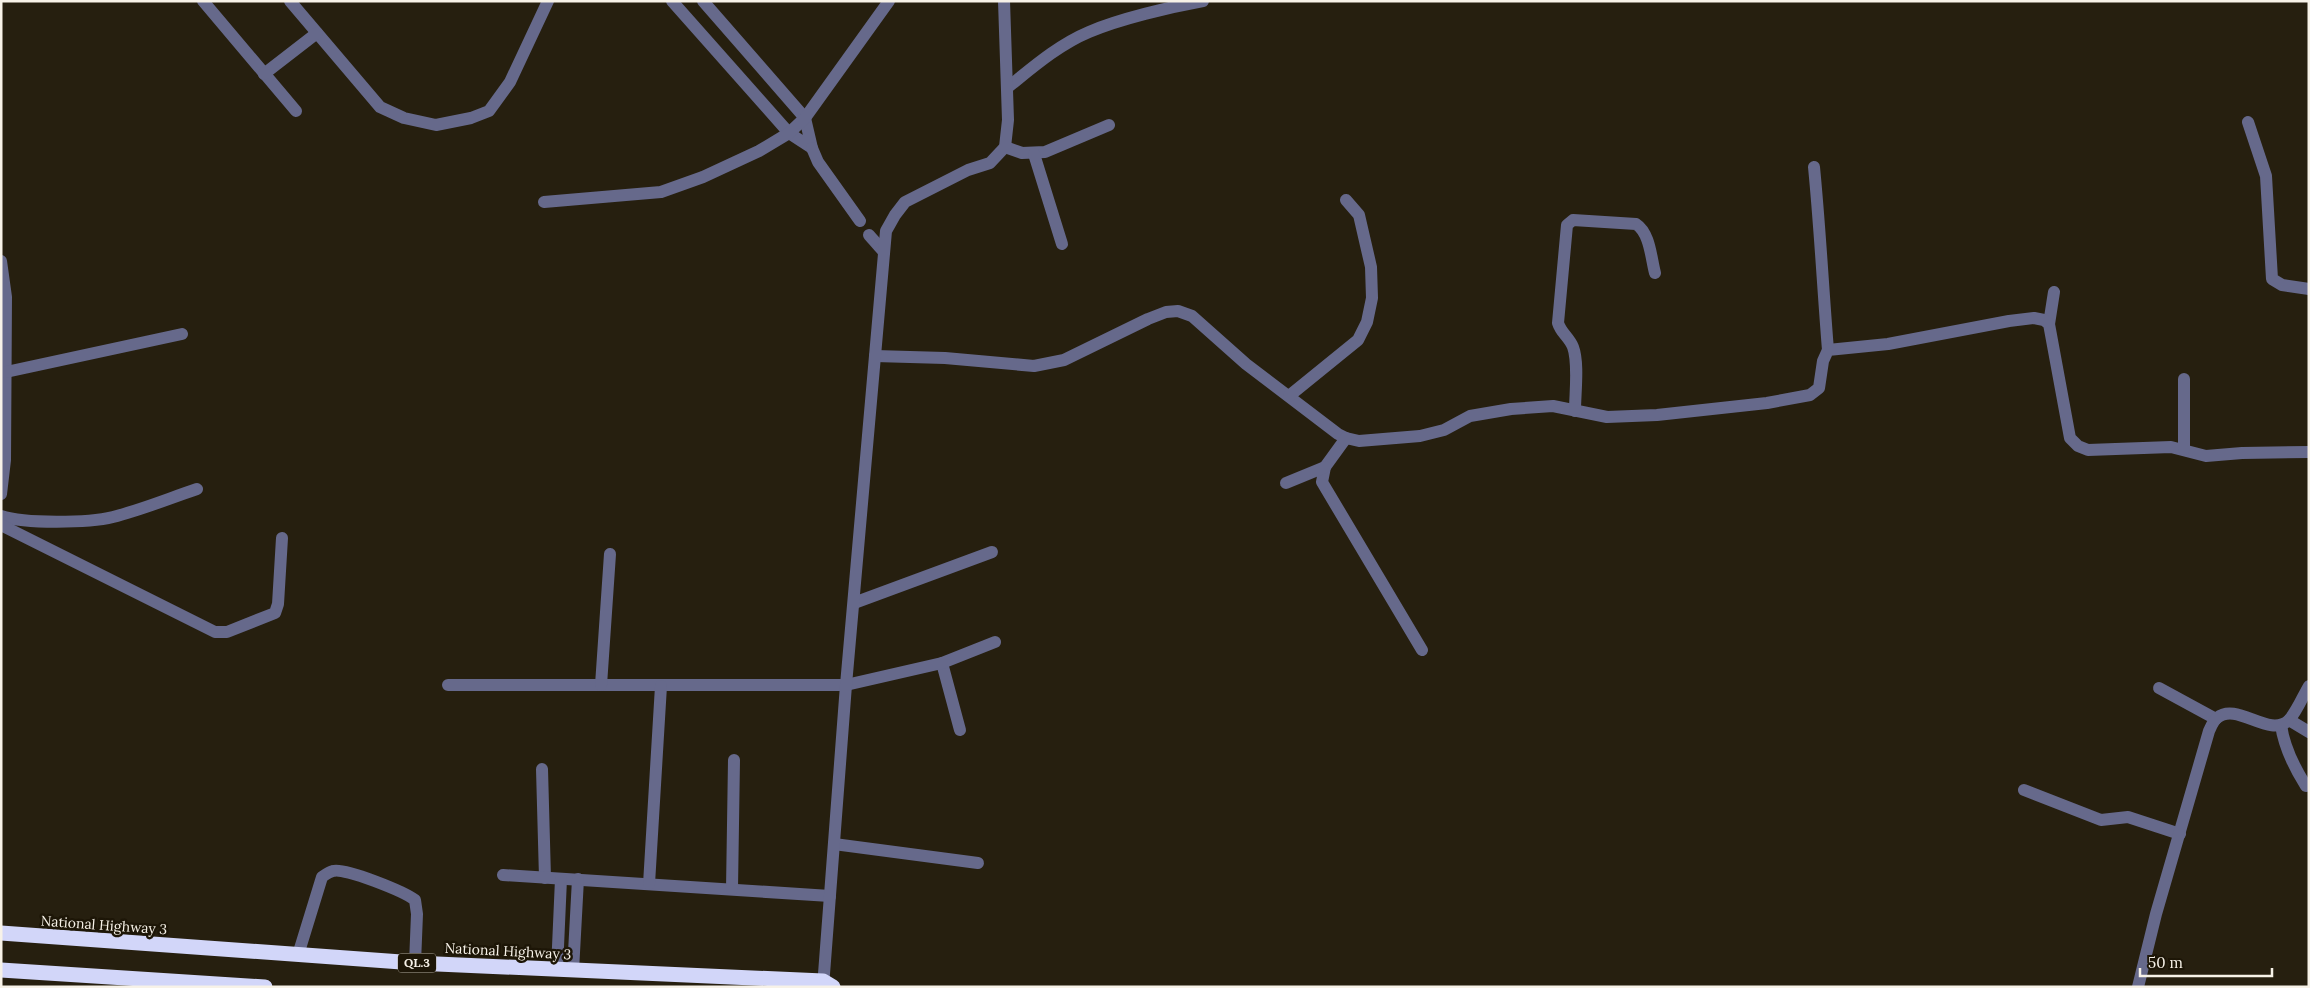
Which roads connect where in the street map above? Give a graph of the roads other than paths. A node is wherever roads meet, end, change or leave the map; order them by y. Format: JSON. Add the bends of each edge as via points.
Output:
{"nodes":[{"id":1,"x":203,"y":1,"type":"edge"},
{"id":2,"x":290,"y":1,"type":"edge"},
{"id":3,"x":548,"y":1,"type":"edge"},
{"id":4,"x":672,"y":1,"type":"edge"},
{"id":5,"x":703,"y":1,"type":"edge"},
{"id":6,"x":888,"y":1,"type":"edge"},
{"id":7,"x":1004,"y":1,"type":"edge"},
{"id":8,"x":1203,"y":1,"type":"edge"},
{"id":9,"x":317,"y":33,"type":"junction"},
{"id":10,"x":264,"y":74,"type":"junction"},
{"id":11,"x":1007,"y":88,"type":"junction"},
{"id":12,"x":296,"y":111,"type":"dead end"},
{"id":13,"x":805,"y":118,"type":"junction"},
{"id":14,"x":2248,"y":122,"type":"dead end"},
{"id":15,"x":1109,"y":125,"type":"dead end"},
{"id":16,"x":789,"y":133,"type":"junction"},
{"id":17,"x":1005,"y":147,"type":"junction"},
{"id":18,"x":812,"y":148,"type":"junction"},
{"id":19,"x":1034,"y":154,"type":"junction"},
{"id":20,"x":1814,"y":167,"type":"dead end"},
{"id":21,"x":1346,"y":200,"type":"dead end"},
{"id":22,"x":544,"y":202,"type":"dead end"},
{"id":23,"x":860,"y":221,"type":"dead end"},
{"id":24,"x":870,"y":235,"type":"dead end"},
{"id":25,"x":1062,"y":244,"type":"dead end"},
{"id":26,"x":884,"y":252,"type":"junction"},
{"id":27,"x":1,"y":261,"type":"edge"},
{"id":28,"x":1655,"y":273,"type":"dead end"},
{"id":29,"x":2309,"y":289,"type":"edge"},
{"id":30,"x":2054,"y":292,"type":"dead end"},
{"id":31,"x":2050,"y":324,"type":"junction"},
{"id":32,"x":182,"y":334,"type":"dead end"},
{"id":33,"x":1828,"y":350,"type":"junction"},
{"id":34,"x":875,"y":356,"type":"junction"},
{"id":35,"x":6,"y":372,"type":"junction"},
{"id":36,"x":2184,"y":379,"type":"dead end"},
{"id":37,"x":1289,"y":396,"type":"junction"},
{"id":38,"x":1575,"y":411,"type":"junction"},
{"id":39,"x":1346,"y":438,"type":"junction"},
{"id":40,"x":2184,"y":449,"type":"junction"},
{"id":41,"x":2309,"y":452,"type":"edge"},
{"id":42,"x":3,"y":460,"type":"edge"},
{"id":43,"x":1325,"y":467,"type":"junction"},
{"id":44,"x":1286,"y":483,"type":"dead end"},
{"id":45,"x":197,"y":489,"type":"dead end"},
{"id":46,"x":1,"y":494,"type":"edge"},
{"id":47,"x":1,"y":516,"type":"edge"},
{"id":48,"x":1,"y":525,"type":"edge"},
{"id":49,"x":282,"y":538,"type":"dead end"},
{"id":50,"x":992,"y":552,"type":"dead end"},
{"id":51,"x":610,"y":554,"type":"dead end"},
{"id":52,"x":854,"y":603,"type":"junction"},
{"id":53,"x":995,"y":642,"type":"dead end"},
{"id":54,"x":1422,"y":650,"type":"dead end"},
{"id":55,"x":942,"y":663,"type":"junction"},
{"id":56,"x":448,"y":685,"type":"dead end"},
{"id":57,"x":846,"y":685,"type":"junction"},
{"id":58,"x":601,"y":686,"type":"junction"},
{"id":59,"x":661,"y":686,"type":"junction"},
{"id":60,"x":2309,"y":686,"type":"edge"},
{"id":61,"x":2159,"y":688,"type":"dead end"},
{"id":62,"x":2216,"y":719,"type":"junction"},
{"id":63,"x":2285,"y":722,"type":"junction"},
{"id":64,"x":960,"y":730,"type":"dead end"},
{"id":65,"x":2309,"y":732,"type":"edge"},
{"id":66,"x":734,"y":760,"type":"dead end"},
{"id":67,"x":542,"y":769,"type":"dead end"},
{"id":68,"x":2306,"y":786,"type":"dead end"},
{"id":69,"x":2024,"y":790,"type":"dead end"},
{"id":70,"x":2180,"y":834,"type":"junction"},
{"id":71,"x":834,"y":844,"type":"junction"},
{"id":72,"x":978,"y":863,"type":"dead end"},
{"id":73,"x":503,"y":875,"type":"dead end"},
{"id":74,"x":545,"y":878,"type":"junction"},
{"id":75,"x":561,"y":879,"type":"junction"},
{"id":76,"x":578,"y":880,"type":"junction"},
{"id":77,"x":649,"y":884,"type":"junction"},
{"id":78,"x":732,"y":889,"type":"junction"},
{"id":79,"x":830,"y":896,"type":"junction"},
{"id":80,"x":1,"y":933,"type":"edge"},
{"id":81,"x":298,"y":955,"type":"junction"},
{"id":82,"x":415,"y":963,"type":"junction"},
{"id":83,"x":1,"y":970,"type":"edge"},
{"id":84,"x":557,"y":970,"type":"junction"},
{"id":85,"x":573,"y":971,"type":"junction"},
{"id":86,"x":826,"y":985,"type":"edge"},
{"id":87,"x":265,"y":987,"type":"edge"},
{"id":88,"x":2138,"y":987,"type":"edge"}],
"edges":[{"from":1,"to":10,"type":"street"},
{"from":2,"to":9,"type":"street"},
{"from":3,"to":9,"type":"street","via":[[510,82],[489,111],[471,118],[436,124],[404,118],[380,107]]},
{"from":4,"to":16,"type":"street"},
{"from":5,"to":13,"type":"street"},
{"from":6,"to":13,"type":"street"},
{"from":7,"to":11,"type":"street"},
{"from":8,"to":11,"type":"street","via":[[1089,32],[1058,49]]},
{"from":9,"to":10,"type":"street"},
{"from":10,"to":12,"type":"street"},
{"from":11,"to":17,"type":"street"},
{"from":13,"to":16,"type":"street"},
{"from":13,"to":18,"type":"street"},
{"from":14,"to":29,"type":"street","via":[[2266,176],[2272,279],[2282,285]]},
{"from":15,"to":19,"type":"street"},
{"from":16,"to":18,"type":"street"},
{"from":16,"to":22,"type":"street","via":[[703,177],[661,192]]},
{"from":17,"to":19,"type":"street"},
{"from":17,"to":26,"type":"street","via":[[990,163],[968,170],[905,202],[886,231]]},
{"from":18,"to":23,"type":"street","via":[[818,162]]},
{"from":19,"to":25,"type":"street"},
{"from":20,"to":33,"type":"street"},
{"from":21,"to":37,"type":"street","via":[[1359,215],[1371,267],[1372,298],[1367,322],[1358,340]]},
{"from":24,"to":26,"type":"street"},
{"from":26,"to":34,"type":"street"},
{"from":27,"to":35,"type":"street","via":[[6,297]]},
{"from":28,"to":38,"type":"street","via":[[1646,234],[1636,224],[1573,220],[1567,225],[1558,323],[1572,346]]},
{"from":30,"to":31,"type":"street"},
{"from":31,"to":33,"type":"street","via":[[2034,318],[2009,320],[1888,344]]},
{"from":31,"to":40,"type":"street","via":[[2070,438],[2074,442],[2088,450]]},
{"from":32,"to":35,"type":"street"},
{"from":33,"to":38,"type":"street","via":[[1819,388],[1810,395],[1657,416],[1607,417]]},
{"from":34,"to":37,"type":"street","via":[[1034,366],[1064,360],[1148,319],[1178,311],[1192,316],[1246,364]]},
{"from":34,"to":52,"type":"street"},
{"from":35,"to":42,"type":"street"},
{"from":36,"to":40,"type":"street"},
{"from":37,"to":39,"type":"street"},
{"from":38,"to":39,"type":"street","via":[[1553,406],[1511,409],[1470,416],[1444,430],[1420,436],[1359,441]]},
{"from":39,"to":43,"type":"street"},
{"from":40,"to":41,"type":"street","via":[[2206,456]]},
{"from":42,"to":46,"type":"street"},
{"from":43,"to":44,"type":"street"},
{"from":43,"to":54,"type":"street","via":[[1322,482]]},
{"from":45,"to":47,"type":"street","via":[[111,518],[47,522]]},
{"from":48,"to":49,"type":"street","via":[[215,632],[227,632],[276,613]]},
{"from":50,"to":52,"type":"street"},
{"from":51,"to":58,"type":"street"},
{"from":52,"to":57,"type":"street"},
{"from":53,"to":55,"type":"street"},
{"from":55,"to":57,"type":"street"},
{"from":55,"to":64,"type":"street"},
{"from":56,"to":58,"type":"street"},
{"from":57,"to":59,"type":"street"},
{"from":57,"to":71,"type":"street"},
{"from":58,"to":59,"type":"street"},
{"from":59,"to":77,"type":"street"},
{"from":60,"to":63,"type":"street"},
{"from":61,"to":62,"type":"street"},
{"from":62,"to":63,"type":"street","via":[[2223,714],[2270,725]]},
{"from":62,"to":70,"type":"street","via":[[2209,731]]},
{"from":63,"to":65,"type":"street"},
{"from":63,"to":68,"type":"street","via":[[2283,738]]},
{"from":66,"to":78,"type":"street"},
{"from":67,"to":74,"type":"street"},
{"from":69,"to":70,"type":"street","via":[[2101,820],[2128,817]]},
{"from":70,"to":88,"type":"street"},
{"from":71,"to":72,"type":"street"},
{"from":71,"to":79,"type":"street"},
{"from":73,"to":74,"type":"street"},
{"from":74,"to":75,"type":"street"},
{"from":75,"to":76,"type":"street"},
{"from":75,"to":84,"type":"street"},
{"from":76,"to":77,"type":"street"},
{"from":76,"to":85,"type":"street"},
{"from":77,"to":78,"type":"street"},
{"from":78,"to":79,"type":"street"},
{"from":79,"to":86,"type":"street"},
{"from":80,"to":81,"type":"highway","name":"National Highway 3","number":"QL.3"},
{"from":81,"to":82,"type":"highway","name":"National Highway 3","number":"QL.3"},
{"from":81,"to":82,"type":"street","via":[[322,877],[334,870],[406,893],[415,900]]},
{"from":82,"to":84,"type":"highway","name":"National Highway 3","number":"QL.3"},
{"from":83,"to":87,"type":"highway"},
{"from":84,"to":85,"type":"highway","name":"National Highway 3","number":"QL.3"},
{"from":85,"to":86,"type":"highway","name":"National Highway 3","number":"QL.3"}]}
